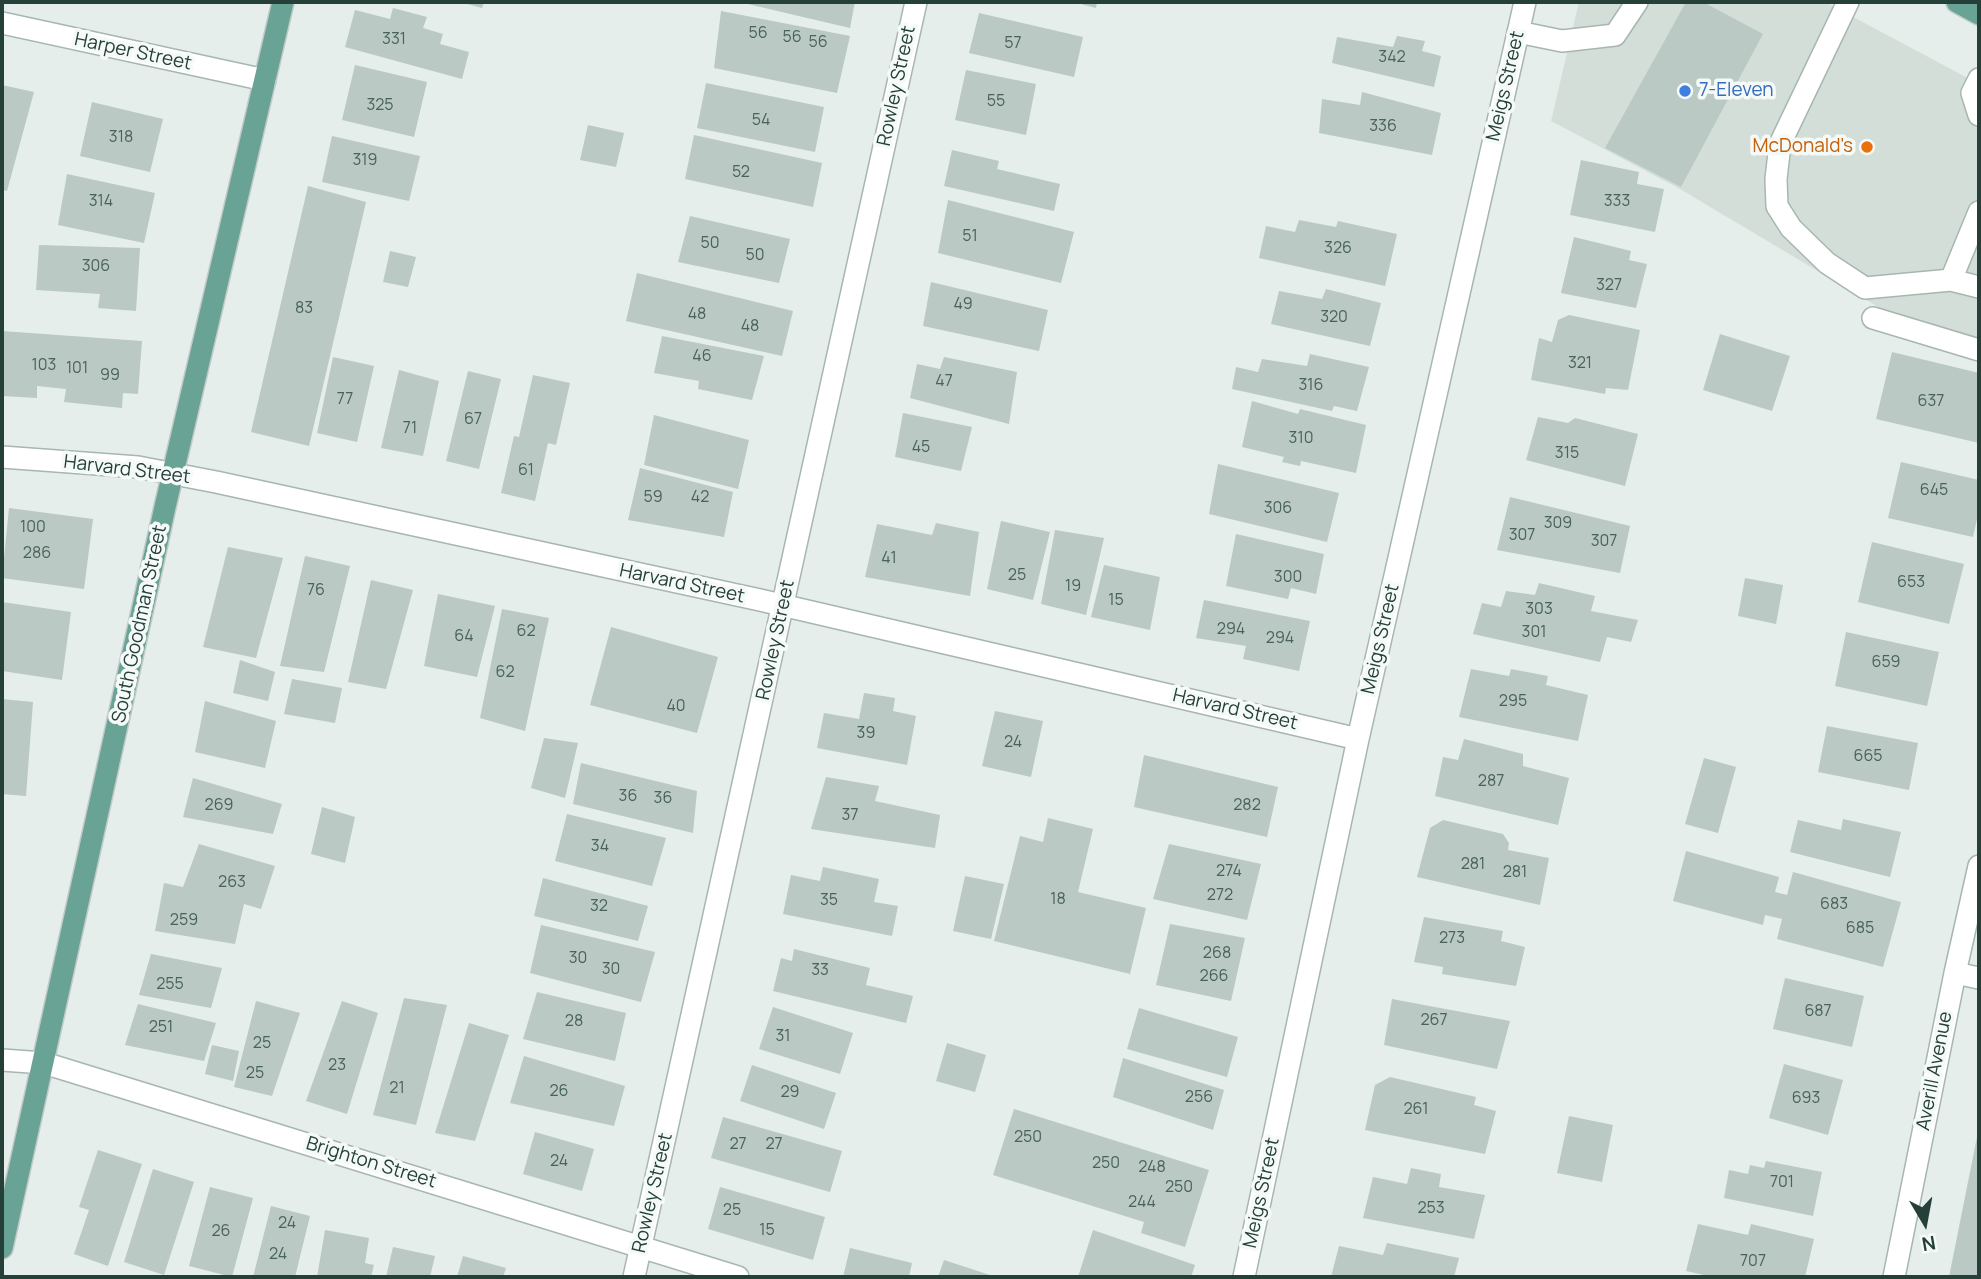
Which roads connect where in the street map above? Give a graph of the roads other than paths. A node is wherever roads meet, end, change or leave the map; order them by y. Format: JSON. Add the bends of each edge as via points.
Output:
{"nodes":[{"id":1,"x":284,"y":2,"type":"edge"},
{"id":2,"x":916,"y":2,"type":"edge"},
{"id":3,"x":1525,"y":2,"type":"edge"},
{"id":4,"x":1637,"y":2,"type":"edge"},
{"id":5,"x":1848,"y":2,"type":"edge"},
{"id":6,"x":1957,"y":2,"type":"edge"},
{"id":7,"x":1979,"y":14,"type":"edge"},
{"id":8,"x":2,"y":23,"type":"edge"},
{"id":9,"x":1518,"y":32,"type":"junction"},
{"id":10,"x":1979,"y":79,"type":"edge"},
{"id":11,"x":265,"y":80,"type":"junction"},
{"id":12,"x":1979,"y":115,"type":"edge"},
{"id":13,"x":1979,"y":212,"type":"edge"},
{"id":14,"x":1951,"y":280,"type":"junction"},
{"id":15,"x":1979,"y":287,"type":"edge"},
{"id":16,"x":1873,"y":318,"type":"dead end"},
{"id":17,"x":1979,"y":350,"type":"edge"},
{"id":18,"x":2,"y":457,"type":"edge"},
{"id":19,"x":173,"y":473,"type":"junction"},
{"id":20,"x":783,"y":606,"type":"junction"},
{"id":21,"x":1358,"y":738,"type":"junction"},
{"id":22,"x":1979,"y":866,"type":"edge"},
{"id":23,"x":1955,"y":973,"type":"junction"},
{"id":24,"x":1979,"y":978,"type":"edge"},
{"id":25,"x":2,"y":1060,"type":"edge"},
{"id":26,"x":44,"y":1063,"type":"junction"},
{"id":27,"x":641,"y":1246,"type":"junction"},
{"id":28,"x":2,"y":1248,"type":"edge"},
{"id":29,"x":634,"y":1277,"type":"edge"},
{"id":30,"x":738,"y":1277,"type":"edge"},
{"id":31,"x":1244,"y":1277,"type":"edge"},
{"id":32,"x":1894,"y":1277,"type":"edge"}],
"edges":[{"from":1,"to":11,"type":"main road","name":"South Goodman Street"},
{"from":2,"to":20,"type":"street","name":"Rowley Street"},
{"from":3,"to":9,"type":"street","name":"Meigs Street"},
{"from":4,"to":9,"type":"street","via":[[1615,35],[1562,41]]},
{"from":5,"to":14,"type":"street","via":[[1780,144],[1777,206],[1791,228],[1827,263],[1865,288]]},
{"from":6,"to":7,"type":"main road"},
{"from":8,"to":11,"type":"street","name":"Harper Street"},
{"from":9,"to":21,"type":"street","name":"Meigs Street"},
{"from":10,"to":12,"type":"street","via":[[1972,93]]},
{"from":11,"to":19,"type":"main road","name":"South Goodman Street"},
{"from":13,"to":14,"type":"street"},
{"from":14,"to":15,"type":"street"},
{"from":16,"to":17,"type":"street"},
{"from":18,"to":19,"type":"street","name":"Harvard Street"},
{"from":19,"to":20,"type":"street","name":"Harvard Street"},
{"from":19,"to":26,"type":"main road","name":"South Goodman Street"},
{"from":20,"to":21,"type":"street","name":"Harvard Street"},
{"from":20,"to":27,"type":"street","name":"Rowley Street"},
{"from":21,"to":31,"type":"street","name":"Meigs Street"},
{"from":22,"to":23,"type":"street","name":"Averill Avenue"},
{"from":23,"to":24,"type":"street"},
{"from":23,"to":32,"type":"street","name":"Averill Avenue"},
{"from":25,"to":26,"type":"street","name":"Brighton Street"},
{"from":26,"to":27,"type":"street","name":"Brighton Street"},
{"from":26,"to":28,"type":"main road","name":"South Goodman Street"},
{"from":27,"to":29,"type":"street","name":"Rowley Street"},
{"from":27,"to":30,"type":"street","name":"Brighton Street"}]}
